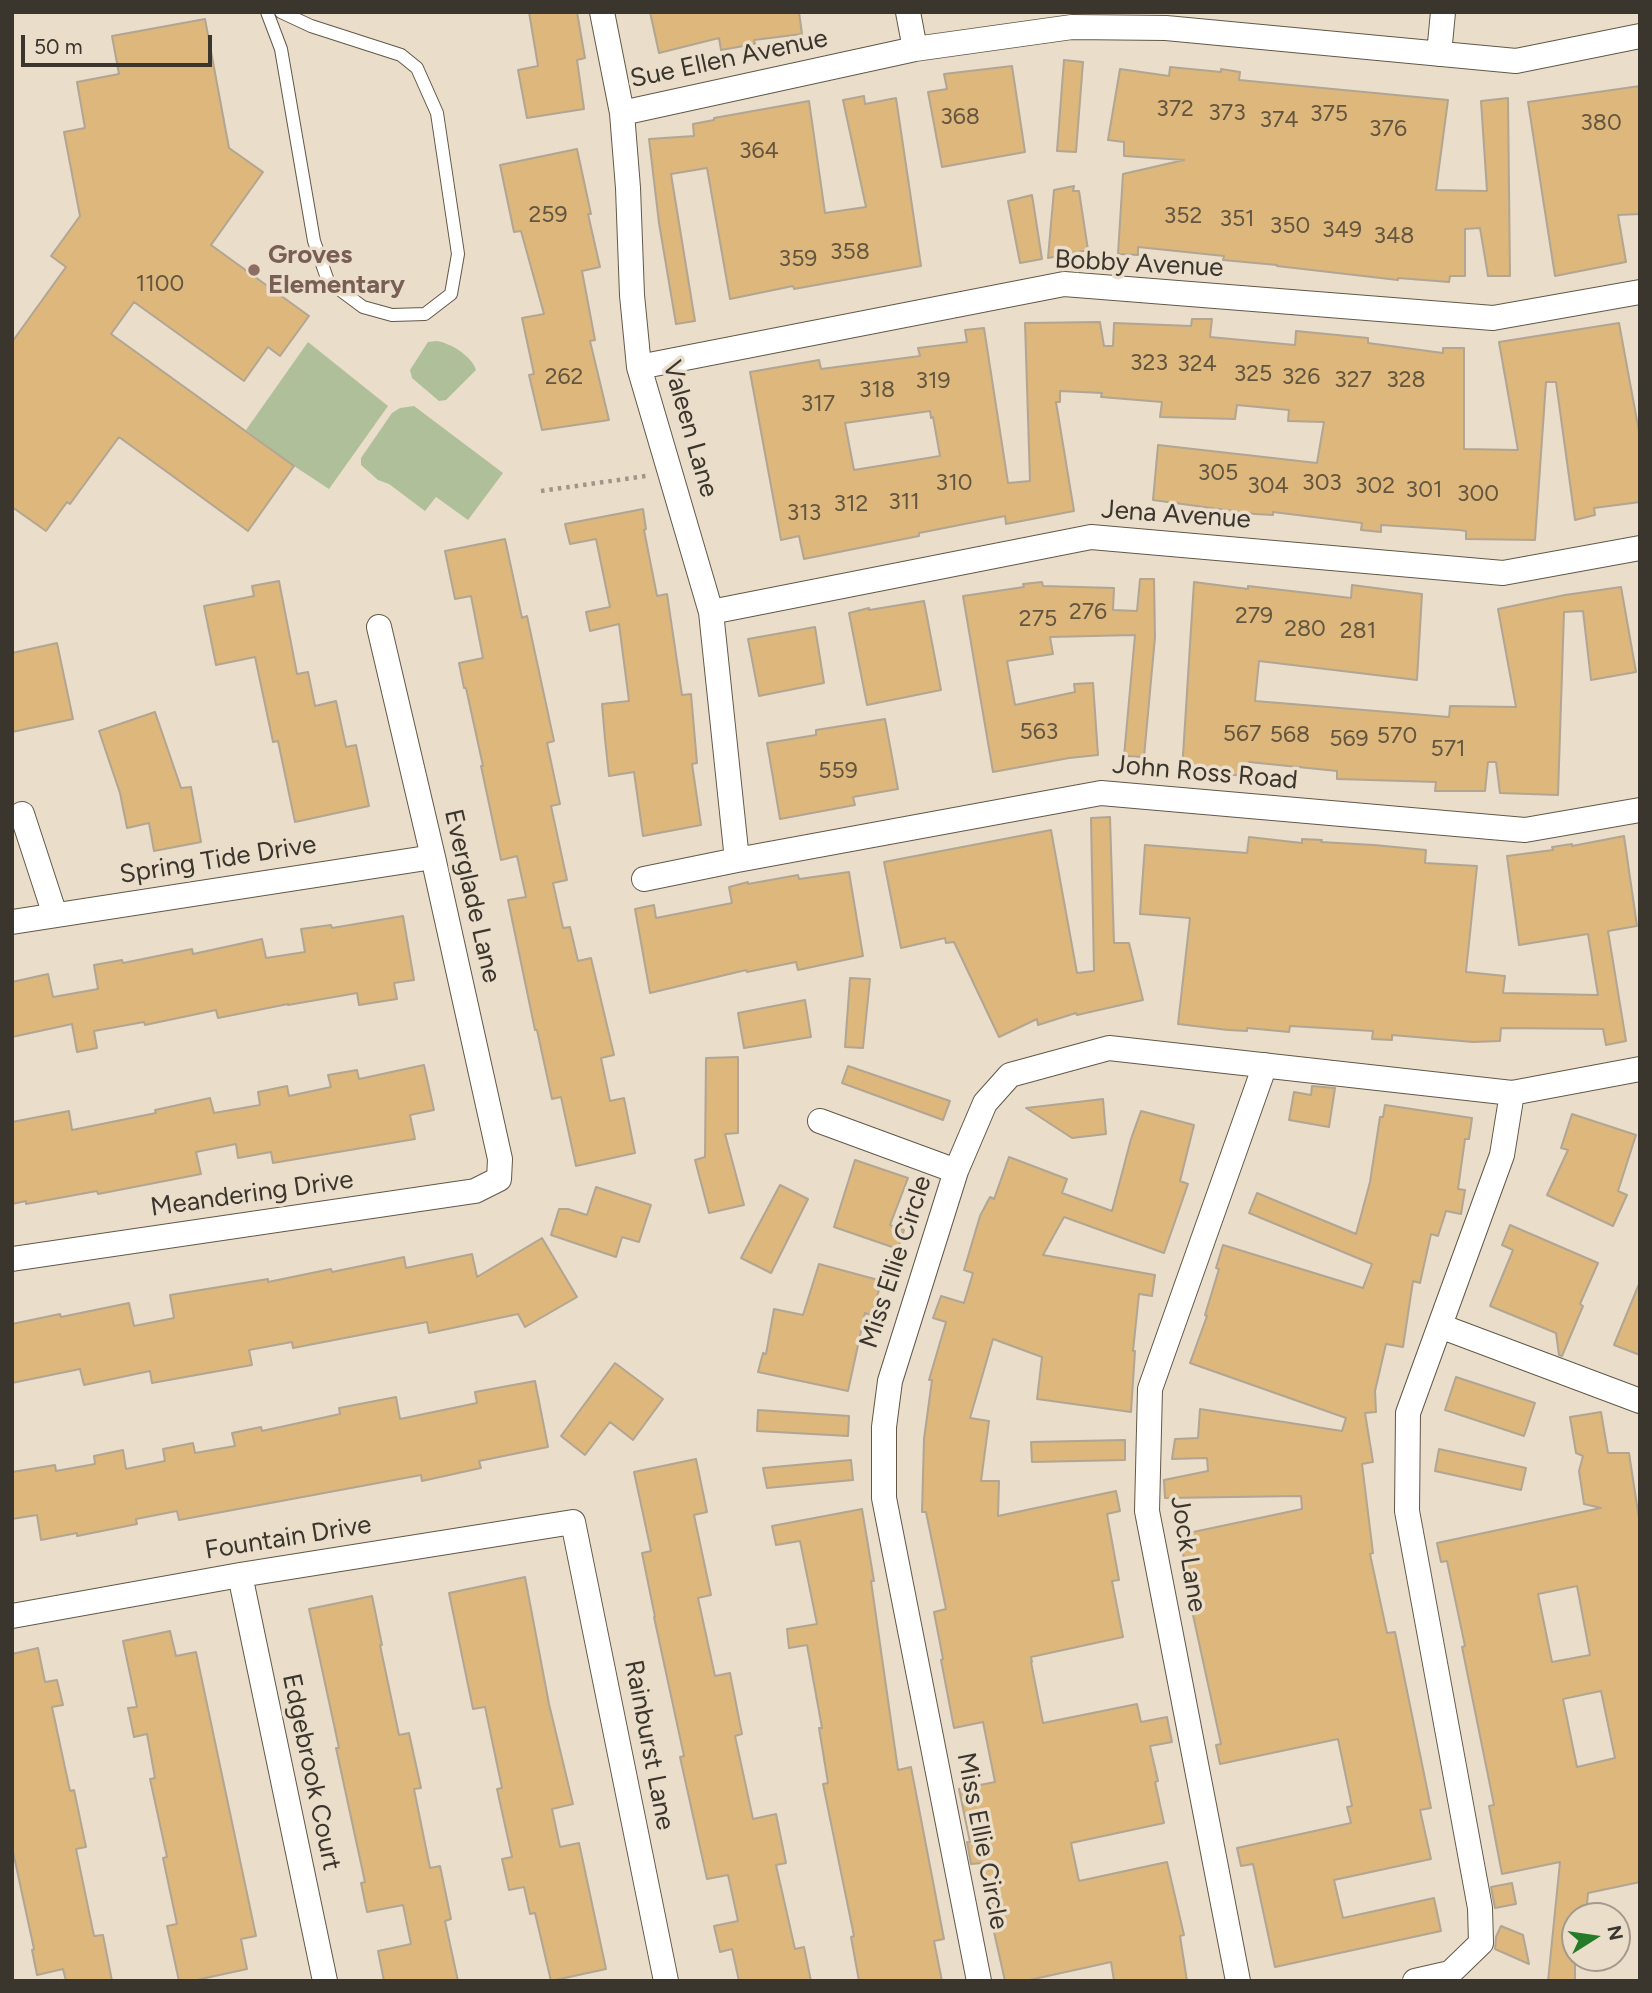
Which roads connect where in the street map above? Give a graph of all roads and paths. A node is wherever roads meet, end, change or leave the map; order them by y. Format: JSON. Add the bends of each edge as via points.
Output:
{"nodes":[{"id":1,"x":267,"y":12,"type":"edge"},
{"id":2,"x":281,"y":12,"type":"edge"},
{"id":3,"x":602,"y":12,"type":"edge"},
{"id":4,"x":908,"y":12,"type":"edge"},
{"id":5,"x":1443,"y":12,"type":"edge"},
{"id":6,"x":1167,"y":20,"type":"edge"},
{"id":7,"x":1640,"y":36,"type":"edge"},
{"id":8,"x":915,"y":49,"type":"junction"},
{"id":9,"x":1439,"y":54,"type":"junction"},
{"id":10,"x":622,"y":113,"type":"junction"},
{"id":11,"x":1640,"y":292,"type":"edge"},
{"id":12,"x":639,"y":367,"type":"junction"},
{"id":13,"x":654,"y":475,"type":"dead end"},
{"id":14,"x":541,"y":491,"type":"dead end"},
{"id":15,"x":1640,"y":548,"type":"edge"},
{"id":16,"x":711,"y":612,"type":"junction"},
{"id":17,"x":379,"y":627,"type":"dead end"},
{"id":18,"x":1640,"y":810,"type":"edge"},
{"id":19,"x":23,"y":814,"type":"dead end"},
{"id":20,"x":433,"y":857,"type":"junction"},
{"id":21,"x":737,"y":860,"type":"junction"},
{"id":22,"x":645,"y":879,"type":"dead end"},
{"id":23,"x":55,"y":915,"type":"junction"},
{"id":24,"x":12,"y":922,"type":"edge"},
{"id":25,"x":1265,"y":1065,"type":"junction"},
{"id":26,"x":1640,"y":1069,"type":"edge"},
{"id":27,"x":1512,"y":1093,"type":"junction"},
{"id":28,"x":820,"y":1121,"type":"dead end"},
{"id":29,"x":956,"y":1171,"type":"junction"},
{"id":30,"x":499,"y":1179,"type":"joint"},
{"id":31,"x":12,"y":1259,"type":"edge"},
{"id":32,"x":1440,"y":1326,"type":"junction"},
{"id":33,"x":1640,"y":1401,"type":"edge"},
{"id":34,"x":573,"y":1522,"type":"joint"},
{"id":35,"x":240,"y":1575,"type":"junction"},
{"id":36,"x":12,"y":1616,"type":"edge"},
{"id":37,"x":325,"y":1981,"type":"edge"},
{"id":38,"x":666,"y":1981,"type":"edge"},
{"id":39,"x":979,"y":1981,"type":"edge"},
{"id":40,"x":1238,"y":1981,"type":"edge"},
{"id":41,"x":1415,"y":1981,"type":"edge"}],
"edges":[{"from":1,"to":2,"type":"lane","via":[[281,49],[314,241],[328,281],[363,307],[391,315],[425,314],[452,294],[458,254],[437,113],[417,68],[401,55]]},
{"from":3,"to":10,"type":"street","name":"Valeen Lane"},
{"from":4,"to":8,"type":"street"},
{"from":5,"to":9,"type":"street"},
{"from":6,"to":8,"type":"street","name":"Sue Ellen Avenue","via":[[1072,27]]},
{"from":6,"to":9,"type":"street","name":"Sue Ellen Avenue"},
{"from":7,"to":9,"type":"street","name":"Sue Ellen Avenue","via":[[1516,61]]},
{"from":8,"to":10,"type":"street","name":"Sue Ellen Avenue"},
{"from":10,"to":12,"type":"street","name":"Valeen Lane"},
{"from":11,"to":12,"type":"street","name":"Bobby Avenue","via":[[1493,318],[1064,284]]},
{"from":12,"to":16,"type":"street","name":"Valeen Lane"},
{"from":13,"to":14,"type":"path"},
{"from":15,"to":16,"type":"street","name":"Jena Avenue","via":[[1503,573],[1091,537]]},
{"from":16,"to":21,"type":"street","name":"Valeen Lane"},
{"from":17,"to":20,"type":"street","name":"Everglade Lane"},
{"from":18,"to":21,"type":"street","name":"John Ross Road","via":[[1525,830],[1101,793]]},
{"from":19,"to":23,"type":"street"},
{"from":20,"to":23,"type":"street","name":"Spring Tide Drive"},
{"from":20,"to":30,"type":"street","name":"Everglade Lane","via":[[500,1159]]},
{"from":21,"to":22,"type":"street","name":"John Ross Road"},
{"from":23,"to":24,"type":"street","name":"Spring Tide Drive"},
{"from":25,"to":27,"type":"street","name":"Miss Ellie Circle"},
{"from":25,"to":29,"type":"street","name":"Miss Ellie Circle","via":[[1109,1048],[1010,1075],[985,1103]]},
{"from":25,"to":40,"type":"street","name":"Jock Lane","via":[[1150,1389],[1147,1511]]},
{"from":26,"to":27,"type":"street","name":"Miss Ellie Circle"},
{"from":27,"to":32,"type":"street","via":[[1502,1154]]},
{"from":28,"to":29,"type":"street"},
{"from":29,"to":39,"type":"street","name":"Miss Ellie Circle","via":[[890,1381],[884,1427],[884,1498]]},
{"from":30,"to":31,"type":"street","name":"Meandering Drive","via":[[475,1191]]},
{"from":32,"to":33,"type":"street"},
{"from":32,"to":41,"type":"street","via":[[1408,1413],[1407,1511],[1480,1908],[1480,1943],[1450,1973]]},
{"from":34,"to":35,"type":"street","name":"Fountain Drive"},
{"from":34,"to":38,"type":"street","name":"Rainburst Lane"},
{"from":35,"to":36,"type":"street","name":"Fountain Drive"},
{"from":35,"to":37,"type":"street","name":"Edgebrook Court"}]}
